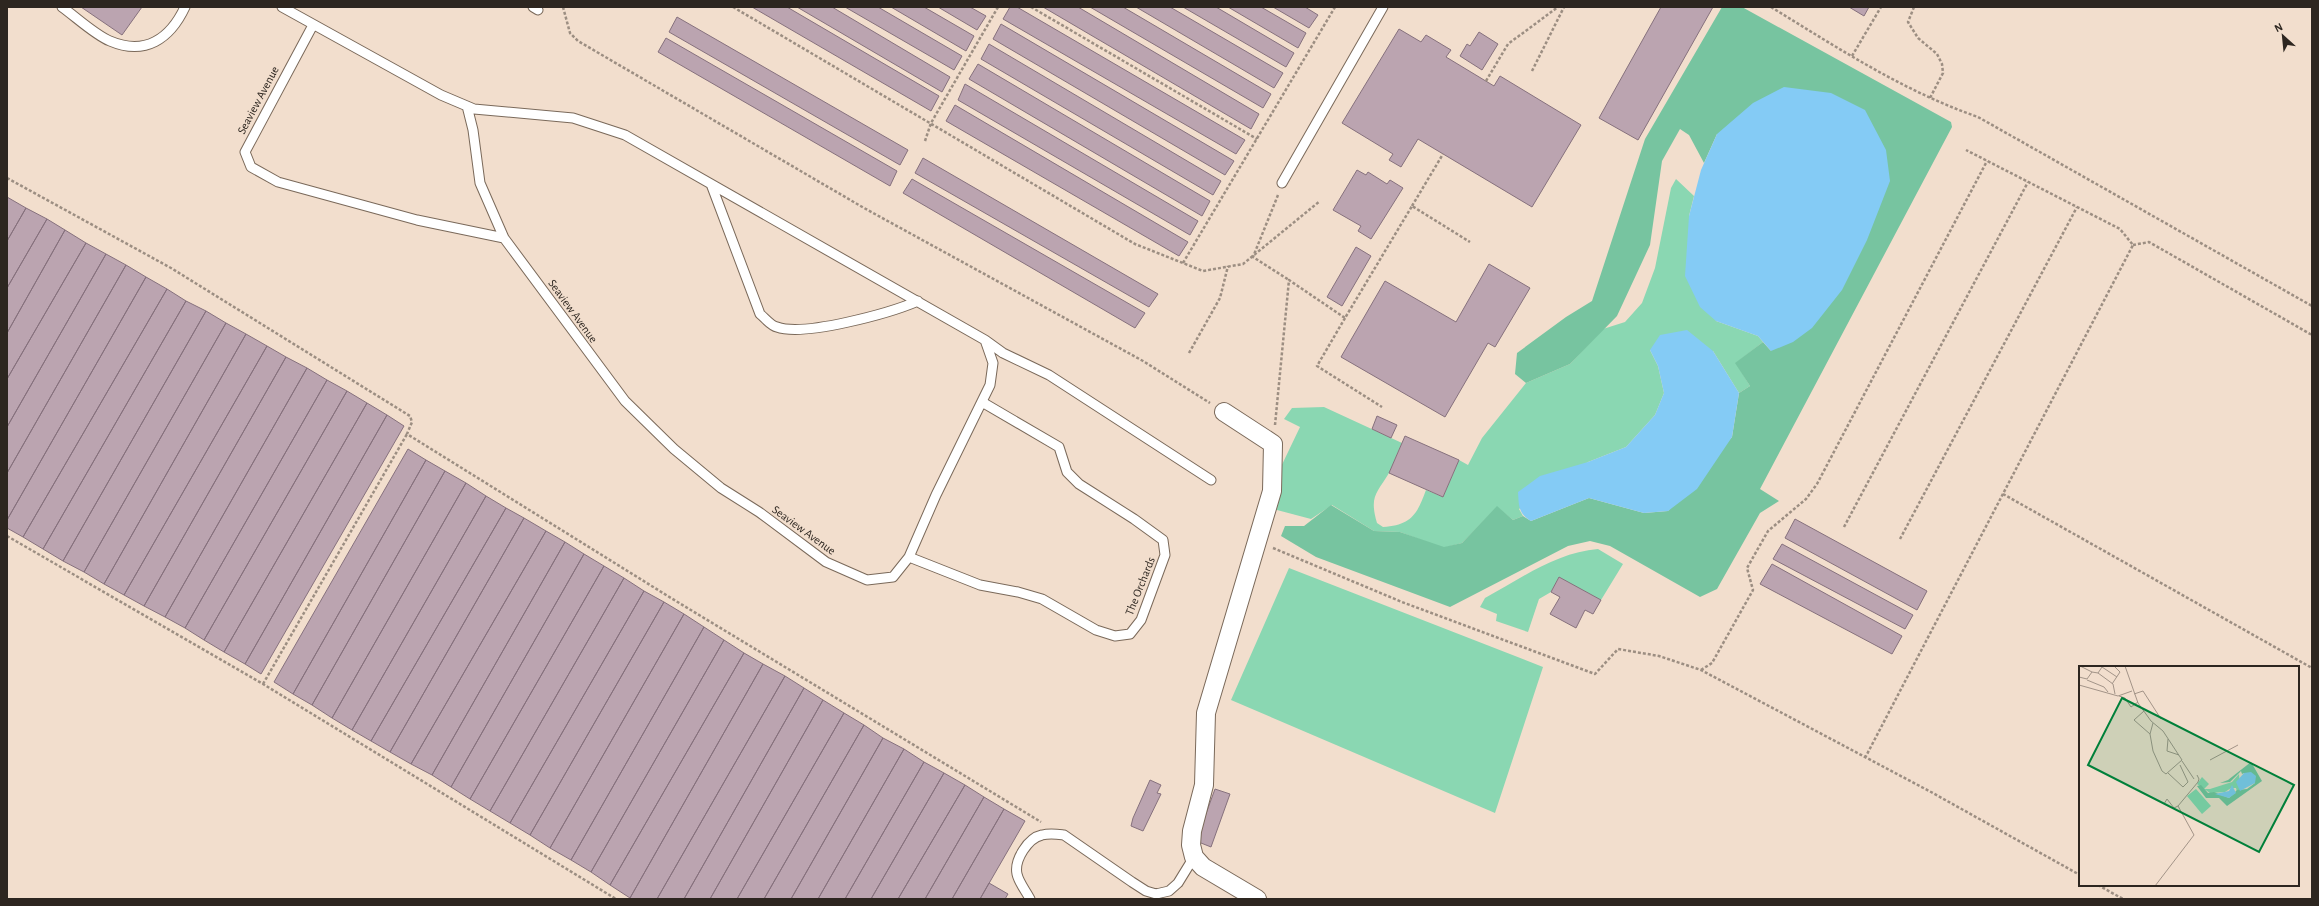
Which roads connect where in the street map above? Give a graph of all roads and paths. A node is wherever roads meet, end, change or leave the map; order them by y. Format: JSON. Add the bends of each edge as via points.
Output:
{"nodes":[{"id":1,"x":62,"y":7,"type":"edge"},
{"id":2,"x":184,"y":7,"type":"edge"},
{"id":3,"x":563,"y":7,"type":"edge"},
{"id":4,"x":733,"y":7,"type":"edge"},
{"id":5,"x":998,"y":7,"type":"edge"},
{"id":6,"x":1031,"y":7,"type":"edge"},
{"id":7,"x":1335,"y":7,"type":"edge"},
{"id":8,"x":1383,"y":7,"type":"edge"},
{"id":9,"x":1558,"y":7,"type":"edge"},
{"id":10,"x":1564,"y":7,"type":"edge"},
{"id":11,"x":1771,"y":7,"type":"edge"},
{"id":12,"x":1881,"y":7,"type":"edge"},
{"id":13,"x":1914,"y":7,"type":"edge"},
{"id":14,"x":283,"y":8,"type":"edge"},
{"id":15,"x":313,"y":25,"type":"junction"},
{"id":16,"x":1852,"y":56,"type":"junction"},
{"id":17,"x":1532,"y":71,"type":"dead end"},
{"id":18,"x":1486,"y":81,"type":"dead end"},
{"id":19,"x":1930,"y":98,"type":"junction"},
{"id":20,"x":467,"y":106,"type":"junction"},
{"id":21,"x":931,"y":123,"type":"junction"},
{"id":22,"x":1257,"y":138,"type":"junction"},
{"id":23,"x":925,"y":141,"type":"dead end"},
{"id":24,"x":1966,"y":150,"type":"dead end"},
{"id":25,"x":1443,"y":154,"type":"dead end"},
{"id":26,"x":1987,"y":161,"type":"junction"},
{"id":27,"x":7,"y":178,"type":"edge"},
{"id":28,"x":2028,"y":182,"type":"junction"},
{"id":29,"x":1282,"y":183,"type":"joint"},
{"id":30,"x":711,"y":184,"type":"junction"},
{"id":31,"x":1320,"y":201,"type":"dead end"},
{"id":32,"x":1412,"y":206,"type":"junction"},
{"id":33,"x":2077,"y":207,"type":"junction"},
{"id":34,"x":504,"y":238,"type":"junction"},
{"id":35,"x":1470,"y":242,"type":"dead end"},
{"id":36,"x":2133,"y":245,"type":"junction"},
{"id":37,"x":1253,"y":257,"type":"junction"},
{"id":38,"x":1183,"y":263,"type":"junction"},
{"id":39,"x":1228,"y":266,"type":"junction"},
{"id":40,"x":1289,"y":280,"type":"junction"},
{"id":41,"x":918,"y":301,"type":"junction"},
{"id":42,"x":2312,"y":306,"type":"edge"},
{"id":43,"x":1345,"y":318,"type":"junction"},
{"id":44,"x":2312,"y":334,"type":"edge"},
{"id":45,"x":985,"y":340,"type":"junction"},
{"id":46,"x":1189,"y":354,"type":"dead end"},
{"id":47,"x":982,"y":402,"type":"junction"},
{"id":48,"x":1382,"y":407,"type":"dead end"},
{"id":49,"x":1224,"y":412,"type":"joint"},
{"id":50,"x":407,"y":434,"type":"junction"},
{"id":51,"x":1273,"y":444,"type":"junction"},
{"id":52,"x":1212,"y":480,"type":"dead end"},
{"id":53,"x":2003,"y":494,"type":"junction"},
{"id":54,"x":1844,"y":527,"type":"dead end"},
{"id":55,"x":7,"y":536,"type":"edge"},
{"id":56,"x":1900,"y":539,"type":"dead end"},
{"id":57,"x":1258,"y":541,"type":"junction"},
{"id":58,"x":909,"y":557,"type":"junction"},
{"id":59,"x":2312,"y":668,"type":"edge"},
{"id":60,"x":1701,"y":670,"type":"junction"},
{"id":61,"x":263,"y":684,"type":"junction"},
{"id":62,"x":1864,"y":758,"type":"junction"},
{"id":63,"x":1064,"y":835,"type":"junction"},
{"id":64,"x":1194,"y":857,"type":"junction"},
{"id":65,"x":2079,"y":874,"type":"edge"},
{"id":66,"x":2100,"y":886,"type":"edge"},
{"id":67,"x":616,"y":899,"type":"edge"},
{"id":68,"x":1030,"y":899,"type":"edge"},
{"id":69,"x":1257,"y":899,"type":"edge"},
{"id":70,"x":2123,"y":899,"type":"edge"}],
"edges":[{"from":1,"to":2,"type":"lane","via":[[110,41],[144,46],[157,42],[169,33]]},
{"from":3,"to":49,"type":"path","via":[[563,16],[570,33],[578,41],[864,208],[1143,361]]},
{"from":4,"to":21,"type":"path"},
{"from":5,"to":21,"type":"path"},
{"from":6,"to":22,"type":"path"},
{"from":7,"to":22,"type":"path"},
{"from":8,"to":29,"type":"lane"},
{"from":9,"to":18,"type":"path","via":[[1508,44]]},
{"from":10,"to":17,"type":"path"},
{"from":11,"to":16,"type":"path"},
{"from":12,"to":16,"type":"path"},
{"from":13,"to":19,"type":"path","via":[[1908,22],[1918,38],[1937,54],[1942,64],[1943,73]]},
{"from":14,"to":15,"type":"lane"},
{"from":15,"to":20,"type":"lane","via":[[441,95]]},
{"from":15,"to":34,"type":"lane","name":"Seaview Avenue","via":[[245,152],[251,167],[278,182],[345,201],[417,220]]},
{"from":16,"to":19,"type":"path"},
{"from":19,"to":42,"type":"path","via":[[1978,117]]},
{"from":20,"to":30,"type":"lane","via":[[474,109],[573,118],[625,135]]},
{"from":20,"to":34,"type":"lane","name":"Seaview Avenue","via":[[480,183]]},
{"from":21,"to":23,"type":"path"},
{"from":21,"to":38,"type":"path","via":[[1135,244]]},
{"from":22,"to":38,"type":"path"},
{"from":24,"to":26,"type":"path"},
{"from":25,"to":32,"type":"path"},
{"from":26,"to":28,"type":"path"},
{"from":26,"to":60,"type":"path","via":[[1817,484],[1806,499],[1768,531],[1747,568],[1753,590],[1712,663]]},
{"from":27,"to":50,"type":"path","via":[[171,268],[410,416],[412,422]]},
{"from":28,"to":33,"type":"path"},
{"from":28,"to":54,"type":"path"},
{"from":29,"to":37,"type":"path"},
{"from":30,"to":41,"type":"lane"},
{"from":30,"to":41,"type":"lane","via":[[760,314],[776,327],[802,329],[847,322],[901,309]]},
{"from":31,"to":37,"type":"path"},
{"from":32,"to":35,"type":"path"},
{"from":32,"to":43,"type":"path"},
{"from":33,"to":36,"type":"path","via":[[2120,229]]},
{"from":33,"to":56,"type":"path"},
{"from":34,"to":58,"type":"lane","name":"Seaview Avenue","via":[[625,400],[674,449],[721,488],[759,512],[826,562],[867,580],[894,577]]},
{"from":36,"to":44,"type":"path","via":[[2149,242]]},
{"from":36,"to":53,"type":"path"},
{"from":37,"to":39,"type":"path","via":[[1243,264]]},
{"from":37,"to":40,"type":"path"},
{"from":38,"to":39,"type":"path","via":[[1203,271]]},
{"from":39,"to":46,"type":"path","via":[[1220,298]]},
{"from":40,"to":43,"type":"path"},
{"from":40,"to":51,"type":"path"},
{"from":41,"to":45,"type":"lane"},
{"from":43,"to":48,"type":"path","via":[[1317,366]]},
{"from":45,"to":47,"type":"lane","name":"Seaview Avenue","via":[[993,363],[990,385]]},
{"from":45,"to":52,"type":"lane","via":[[1049,375]]},
{"from":47,"to":58,"type":"lane","name":"Seaview Avenue"},
{"from":47,"to":58,"type":"lane","name":"The Orchards","via":[[1059,447],[1067,472],[1079,484],[1134,518],[1163,540],[1165,555],[1141,620],[1130,634],[1115,636],[1096,630],[1042,600],[1018,592],[980,585]]},
{"from":49,"to":51,"type":"street"},
{"from":50,"to":61,"type":"path"},
{"from":50,"to":63,"type":"path","via":[[671,598]]},
{"from":51,"to":57,"type":"street","via":[[1272,491]]},
{"from":53,"to":59,"type":"path"},
{"from":53,"to":62,"type":"path"},
{"from":55,"to":61,"type":"path"},
{"from":57,"to":60,"type":"path","via":[[1402,602],[1595,674],[1618,649],[1659,656]]},
{"from":57,"to":64,"type":"street","via":[[1206,713],[1204,784],[1192,831],[1191,845]]},
{"from":60,"to":62,"type":"path"},
{"from":61,"to":67,"type":"path"},
{"from":62,"to":65,"type":"path","via":[[1931,792]]},
{"from":63,"to":64,"type":"lane","via":[[1146,891],[1156,894],[1169,891],[1178,883]]},
{"from":63,"to":68,"type":"lane","via":[[1040,835],[1023,851],[1018,862],[1017,874]]},
{"from":64,"to":69,"type":"street","via":[[1203,867]]},
{"from":66,"to":70,"type":"path"}]}
